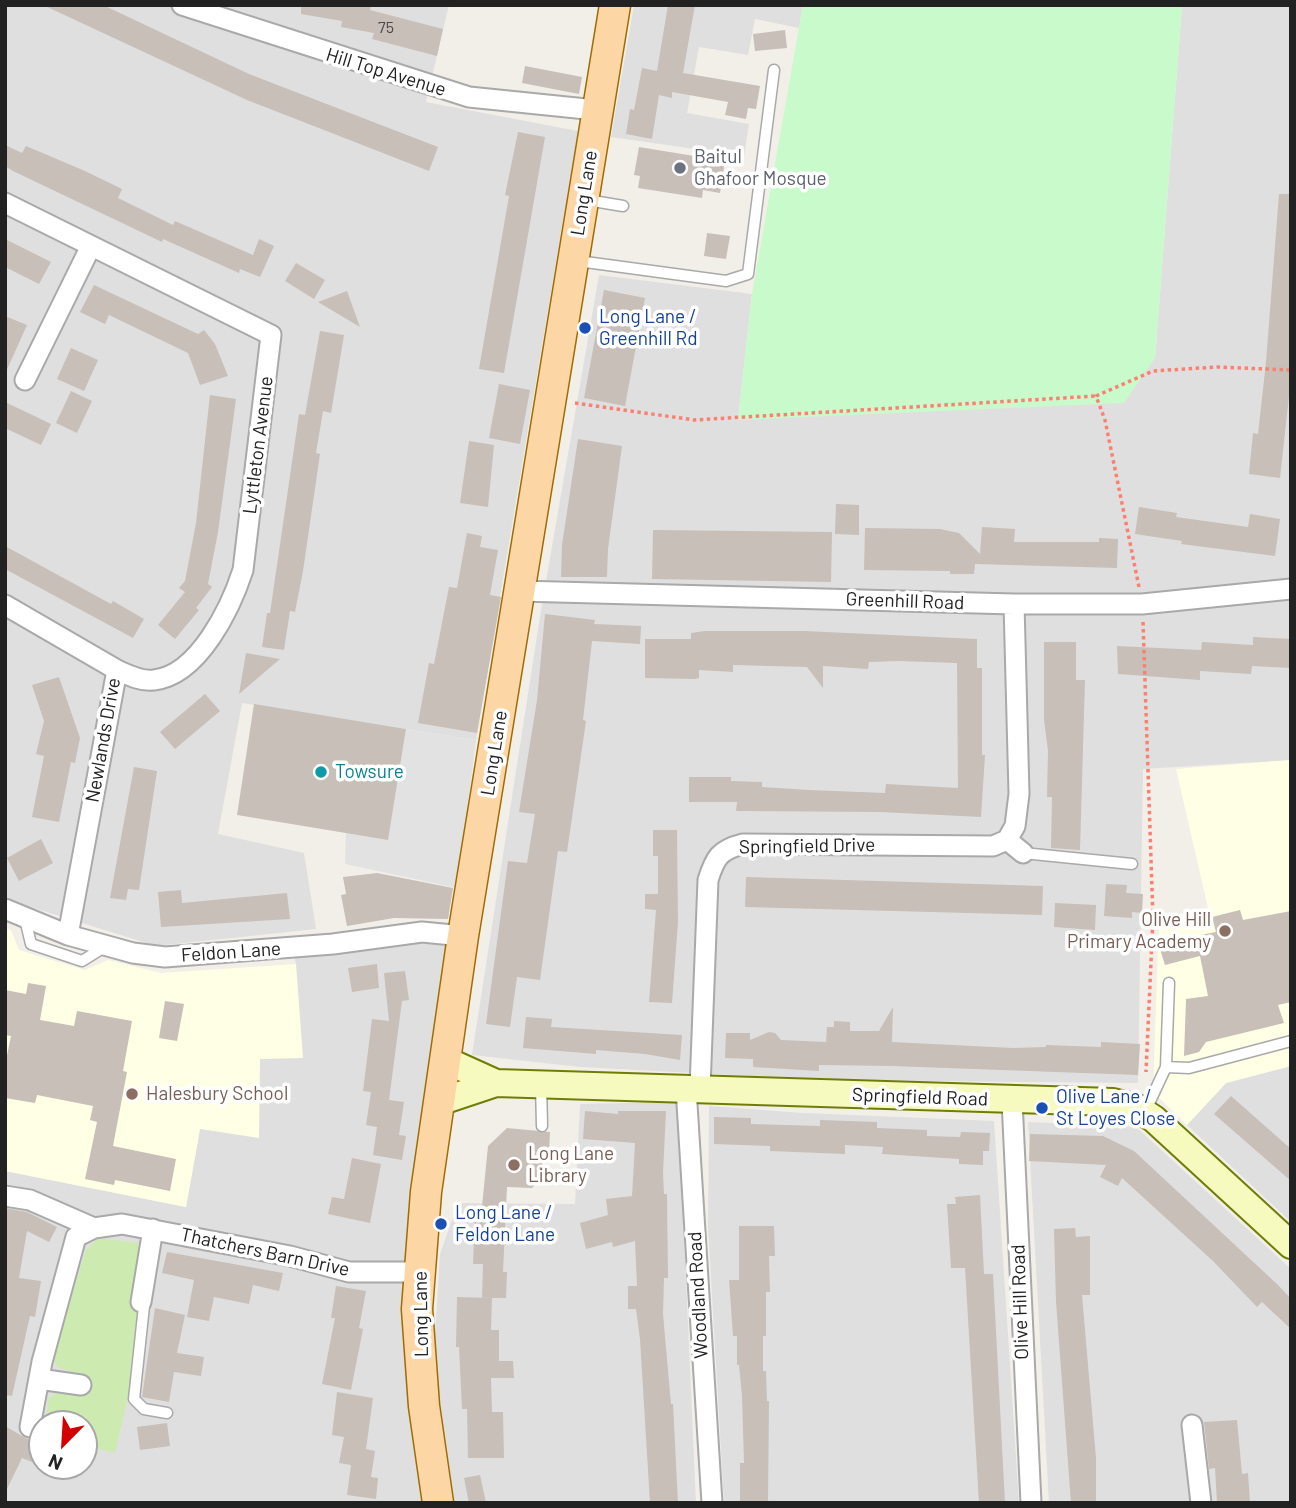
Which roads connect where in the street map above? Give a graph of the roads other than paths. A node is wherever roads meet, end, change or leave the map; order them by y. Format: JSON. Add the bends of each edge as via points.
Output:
{"nodes":[{"id":1,"x":182,"y":5,"type":"edge"},
{"id":2,"x":615,"y":5,"type":"edge"},
{"id":3,"x":774,"y":70,"type":"dead end"},
{"id":4,"x":596,"y":110,"type":"junction"},
{"id":5,"x":583,"y":199,"type":"junction"},
{"id":6,"x":5,"y":203,"type":"edge"},
{"id":7,"x":623,"y":206,"type":"dead end"},
{"id":8,"x":91,"y":246,"type":"junction"},
{"id":9,"x":574,"y":261,"type":"junction"},
{"id":10,"x":25,"y":380,"type":"dead end"},
{"id":11,"x":1291,"y":589,"type":"edge"},
{"id":12,"x":519,"y":591,"type":"junction"},
{"id":13,"x":1014,"y":604,"type":"junction"},
{"id":14,"x":5,"y":605,"type":"edge"},
{"id":15,"x":117,"y":670,"type":"junction"},
{"id":16,"x":1007,"y":840,"type":"junction"},
{"id":17,"x":1023,"y":853,"type":"joint"},
{"id":18,"x":1132,"y":864,"type":"dead end"},
{"id":19,"x":5,"y":909,"type":"edge"},
{"id":20,"x":25,"y":919,"type":"junction"},
{"id":21,"x":68,"y":935,"type":"junction"},
{"id":22,"x":463,"y":936,"type":"junction"},
{"id":23,"x":107,"y":946,"type":"junction"},
{"id":24,"x":1169,"y":982,"type":"dead end"},
{"id":25,"x":1291,"y":1041,"type":"edge"},
{"id":26,"x":445,"y":1060,"type":"junction"},
{"id":27,"x":1166,"y":1067,"type":"junction"},
{"id":28,"x":496,"y":1083,"type":"junction"},
{"id":29,"x":541,"y":1084,"type":"junction"},
{"id":30,"x":693,"y":1088,"type":"junction"},
{"id":31,"x":1012,"y":1100,"type":"junction"},
{"id":32,"x":439,"y":1102,"type":"junction"},
{"id":33,"x":1141,"y":1110,"type":"junction"},
{"id":34,"x":542,"y":1126,"type":"dead end"},
{"id":35,"x":5,"y":1196,"type":"edge"},
{"id":36,"x":94,"y":1228,"type":"junction"},
{"id":37,"x":153,"y":1229,"type":"junction"},
{"id":38,"x":1291,"y":1245,"type":"edge"},
{"id":39,"x":419,"y":1272,"type":"junction"},
{"id":40,"x":141,"y":1302,"type":"joint"},
{"id":41,"x":39,"y":1378,"type":"junction"},
{"id":42,"x":81,"y":1385,"type":"dead end"},
{"id":43,"x":33,"y":1410,"type":"edge"},
{"id":44,"x":167,"y":1413,"type":"dead end"},
{"id":45,"x":1192,"y":1425,"type":"dead end"},
{"id":46,"x":438,"y":1503,"type":"edge"},
{"id":47,"x":712,"y":1503,"type":"edge"},
{"id":48,"x":1031,"y":1503,"type":"edge"},
{"id":49,"x":1201,"y":1503,"type":"edge"}],
"edges":[{"from":1,"to":4,"type":"street","name":"Hill Top Avenue","via":[[468,97]]},
{"from":2,"to":4,"type":"main road","name":"Long Lane"},
{"from":3,"to":9,"type":"lane","via":[[748,274],[726,281]]},
{"from":4,"to":5,"type":"main road","name":"Long Lane"},
{"from":5,"to":7,"type":"lane"},
{"from":5,"to":9,"type":"main road","name":"Long Lane"},
{"from":6,"to":8,"type":"street","name":"Lyttleton Avenue"},
{"from":8,"to":10,"type":"street"},
{"from":8,"to":15,"type":"street","name":"Lyttleton Avenue","via":[[271,335],[243,569],[233,601],[201,648],[170,675],[152,681]]},
{"from":9,"to":12,"type":"main road","name":"Long Lane"},
{"from":11,"to":13,"type":"street","name":"Greenhill Road","via":[[1142,604]]},
{"from":12,"to":13,"type":"street","name":"Greenhill Road"},
{"from":12,"to":22,"type":"main road","name":"Long Lane"},
{"from":13,"to":16,"type":"street","via":[[1019,794],[1015,826]]},
{"from":14,"to":15,"type":"street","name":"Newlands Drive"},
{"from":15,"to":21,"type":"street","name":"Newlands Drive"},
{"from":16,"to":17,"type":"street"},
{"from":16,"to":30,"type":"street","name":"Springfield Drive","via":[[993,846],[743,844],[725,848],[708,880]]},
{"from":17,"to":18,"type":"lane"},
{"from":19,"to":20,"type":"street","name":"Feldon Lane"},
{"from":20,"to":21,"type":"street","name":"Feldon Lane"},
{"from":20,"to":23,"type":"lane","via":[[31,944],[82,961]]},
{"from":21,"to":23,"type":"street","name":"Feldon Lane"},
{"from":22,"to":23,"type":"street","name":"Feldon Lane","via":[[422,932],[165,957]]},
{"from":22,"to":26,"type":"main road","name":"Long Lane"},
{"from":24,"to":27,"type":"lane"},
{"from":25,"to":27,"type":"lane","via":[[1189,1068]]},
{"from":26,"to":28,"type":"street","name":"Springfield Road"},
{"from":26,"to":32,"type":"main road","name":"Long Lane"},
{"from":27,"to":33,"type":"lane"},
{"from":28,"to":29,"type":"street","name":"Springfield Road"},
{"from":28,"to":32,"type":"street","name":"Springfield Road"},
{"from":29,"to":30,"type":"street","name":"Springfield Road"},
{"from":29,"to":34,"type":"lane"},
{"from":30,"to":31,"type":"street","name":"Springfield Road"},
{"from":30,"to":47,"type":"street","name":"Woodland Road"},
{"from":31,"to":33,"type":"street","name":"Springfield Road","via":[[1113,1102]]},
{"from":31,"to":48,"type":"street","name":"Olive Hill Road"},
{"from":32,"to":39,"type":"main road","name":"Long Lane"},
{"from":33,"to":38,"type":"street"},
{"from":35,"to":36,"type":"street","via":[[30,1200]]},
{"from":36,"to":37,"type":"street","name":"Thatchers Barn Drive","via":[[122,1224]]},
{"from":36,"to":41,"type":"street","via":[[76,1237]]},
{"from":37,"to":39,"type":"street","name":"Thatchers Barn Drive","via":[[349,1272]]},
{"from":37,"to":40,"type":"street","name":"Thatchers Barn Drive"},
{"from":39,"to":46,"type":"main road","name":"Long Lane","via":[[424,1406]]},
{"from":40,"to":44,"type":"lane","via":[[134,1399],[144,1409]]},
{"from":41,"to":42,"type":"street"},
{"from":41,"to":43,"type":"street"},
{"from":45,"to":49,"type":"street"}]}
